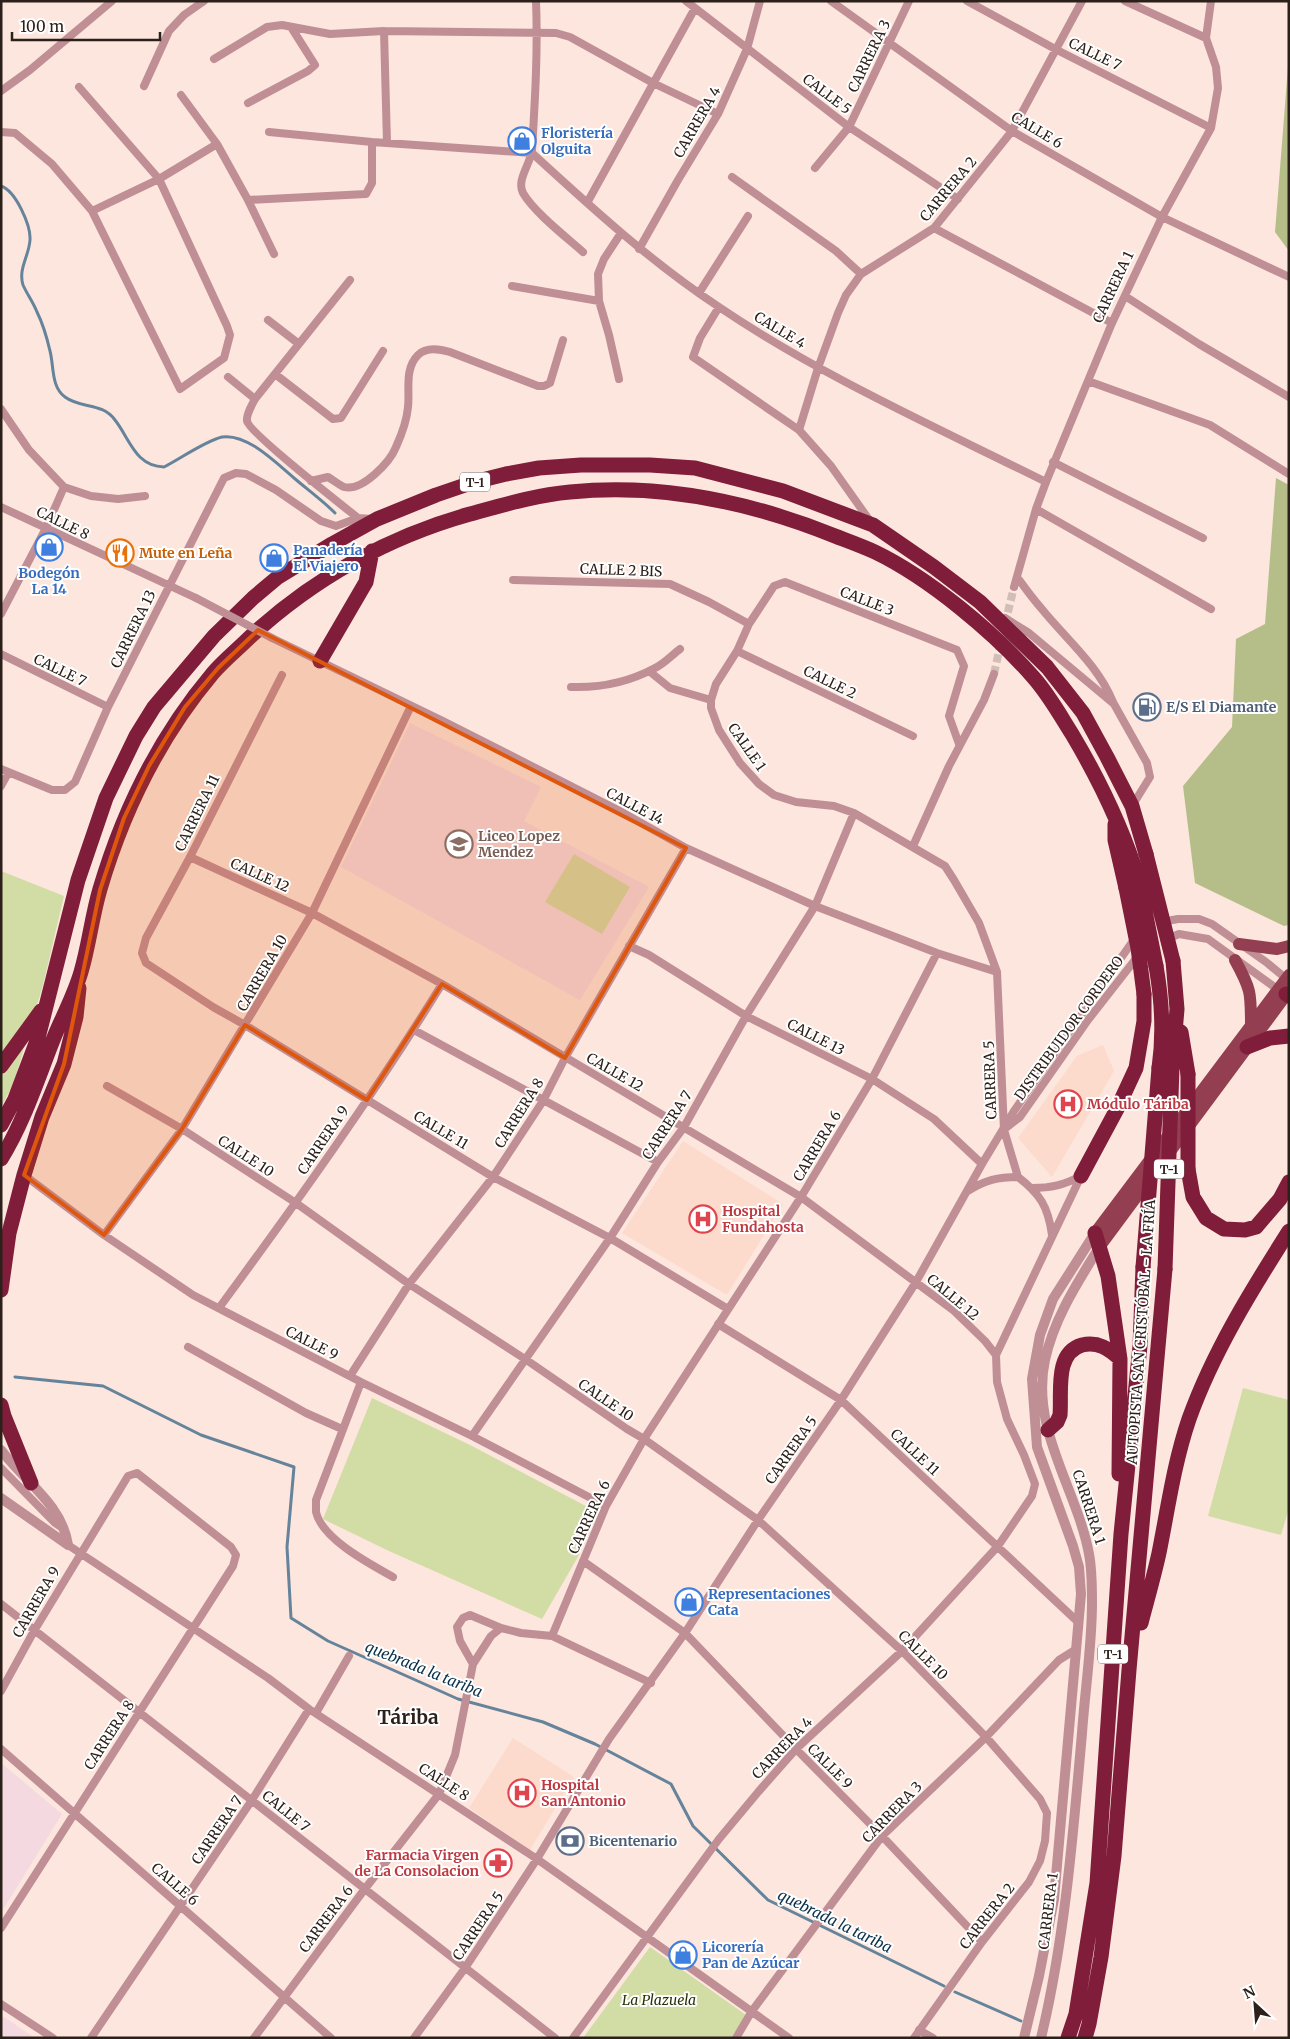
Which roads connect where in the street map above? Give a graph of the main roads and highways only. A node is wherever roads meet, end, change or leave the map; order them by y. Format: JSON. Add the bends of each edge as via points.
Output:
{"nodes":[{"id":1,"x":372,"y":552,"type":"junction"},
{"id":2,"x":320,"y":661,"type":"road end"},
{"id":3,"x":1132,"y":884,"type":"junction"},
{"id":4,"x":1239,"y":944,"type":"road end"},
{"id":5,"x":1289,"y":946,"type":"edge"},
{"id":6,"x":1236,"y":960,"type":"road end"},
{"id":7,"x":81,"y":972,"type":"junction"},
{"id":8,"x":1286,"y":986,"type":"edge"},
{"id":9,"x":45,"y":1006,"type":"junction"},
{"id":10,"x":1177,"y":1009,"type":"junction"},
{"id":11,"x":1251,"y":1024,"type":"junction"},
{"id":12,"x":1289,"y":1036,"type":"edge"},
{"id":13,"x":1246,"y":1047,"type":"junction"},
{"id":14,"x":1,"y":1066,"type":"edge"},
{"id":15,"x":1166,"y":1068,"type":"junction"},
{"id":16,"x":1,"y":1125,"type":"edge"},
{"id":17,"x":1,"y":1159,"type":"edge"},
{"id":18,"x":1080,"y":1176,"type":"road end"},
{"id":19,"x":1289,"y":1182,"type":"edge"},
{"id":20,"x":1289,"y":1231,"type":"edge"},
{"id":21,"x":5,"y":1239,"type":"edge"},
{"id":22,"x":1098,"y":1240,"type":"junction"},
{"id":23,"x":1,"y":1290,"type":"edge"},
{"id":24,"x":1120,"y":1359,"type":"junction"},
{"id":25,"x":1,"y":1405,"type":"edge"},
{"id":26,"x":1048,"y":1430,"type":"road end"},
{"id":27,"x":31,"y":1483,"type":"road end"},
{"id":28,"x":1121,"y":1534,"type":"junction"},
{"id":29,"x":1129,"y":1670,"type":"junction"},
{"id":30,"x":1068,"y":2038,"type":"edge"},
{"id":31,"x":1085,"y":2038,"type":"edge"}],
"edges":[{"from":1,"to":2,"type":"highway","via":[[366,582]]},
{"from":1,"to":3,"type":"highway","name":"AUTOPISTA SAN CRISTÓBAL - LA FRÍA","number":"T-1","via":[[413,532],[528,499],[566,492],[634,490],[698,496],[730,503],[789,519],[874,552],[921,580],[992,636],[1034,678],[1089,764],[1115,815],[1127,844]]},
{"from":1,"to":7,"type":"highway","name":"AUTOPISTA SAN CRISTÓBAL - LA FRÍA","number":"T-1","via":[[303,594],[270,619],[218,668],[185,706],[165,736],[124,818],[100,890]]},
{"from":3,"to":15,"type":"highway","name":"AUTOPISTA SAN CRISTÓBAL - LA FRÍA","number":"T-1","bridge":true,"via":[[1156,966]]},
{"from":3,"to":18,"type":"highway","bridge":true,"via":[[1144,994],[1144,1022],[1136,1068],[1118,1109]]},
{"from":4,"to":5,"type":"main road","via":[[1277,949]]},
{"from":6,"to":11,"type":"main road","via":[[1251,994]]},
{"from":7,"to":17,"type":"highway","name":"AUTOPISTA SAN CRISTÓBAL - LA FRÍA","number":"T-1","via":[[27,1111]]},
{"from":7,"to":21,"type":"highway","via":[[76,1017],[64,1064],[42,1118]]},
{"from":8,"to":11,"type":"main road"},
{"from":8,"to":13,"type":"main road","name":"CARRERA 1"},
{"from":9,"to":10,"type":"highway","name":"AUTOPISTA SAN CRISTÓBAL - LA FRÍA","number":"T-1","bridge":true,"via":[[78,880],[106,798],[136,736],[154,707],[214,636],[253,598],[306,559],[377,519],[436,495],[474,482],[539,468],[617,464],[712,472],[801,496],[873,525],[980,602],[1047,667],[1083,712],[1132,806],[1173,961]]},
{"from":9,"to":14,"type":"highway"},
{"from":9,"to":16,"type":"highway","name":"AUTOPISTA SAN CRISTÓBAL - LA FRÍA","number":"T-1","via":[[38,1038],[15,1099]]},
{"from":10,"to":15,"type":"highway","name":"AUTOPISTA SAN CRISTÓBAL - LA FRÍA","number":"T-1"},
{"from":10,"to":19,"type":"highway","bridge":true,"via":[[1188,1074],[1188,1169],[1193,1197],[1206,1218],[1224,1229],[1256,1228],[1280,1199]]},
{"from":11,"to":22,"type":"main road"},
{"from":12,"to":13,"type":"highway","via":[[1270,1038]]},
{"from":13,"to":22,"type":"main road","name":"CARRERA 1"},
{"from":15,"to":28,"type":"highway","name":"AUTOPISTA SAN CRISTÓBAL - LA FRÍA","number":"T-1","bridge":true,"via":[[1143,1267],[1140,1346]]},
{"from":15,"to":29,"type":"highway","name":"AUTOPISTA SAN CRISTÓBAL - LA FRÍA","number":"T-1","bridge":true,"via":[[1165,1269]]},
{"from":20,"to":29,"type":"highway","via":[[1228,1334],[1207,1374],[1189,1420],[1171,1483],[1158,1555]]},
{"from":21,"to":23,"type":"highway"},
{"from":22,"to":24,"type":"highway","via":[[1108,1276]]},
{"from":24,"to":26,"type":"highway","via":[[1102,1345],[1085,1344],[1070,1351],[1063,1365],[1060,1415]]},
{"from":24,"to":28,"type":"highway","via":[[1118,1449]]},
{"from":25,"to":27,"type":"highway"},
{"from":28,"to":30,"type":"highway","name":"AUTOPISTA SAN CRISTÓBAL - LA FRÍA","number":"T-1","via":[[1097,1883],[1076,2014]]},
{"from":29,"to":31,"type":"highway","name":"AUTOPISTA SAN CRISTÓBAL - LA FRÍA","number":"T-1","via":[[1114,1856],[1101,1957]]}]}
